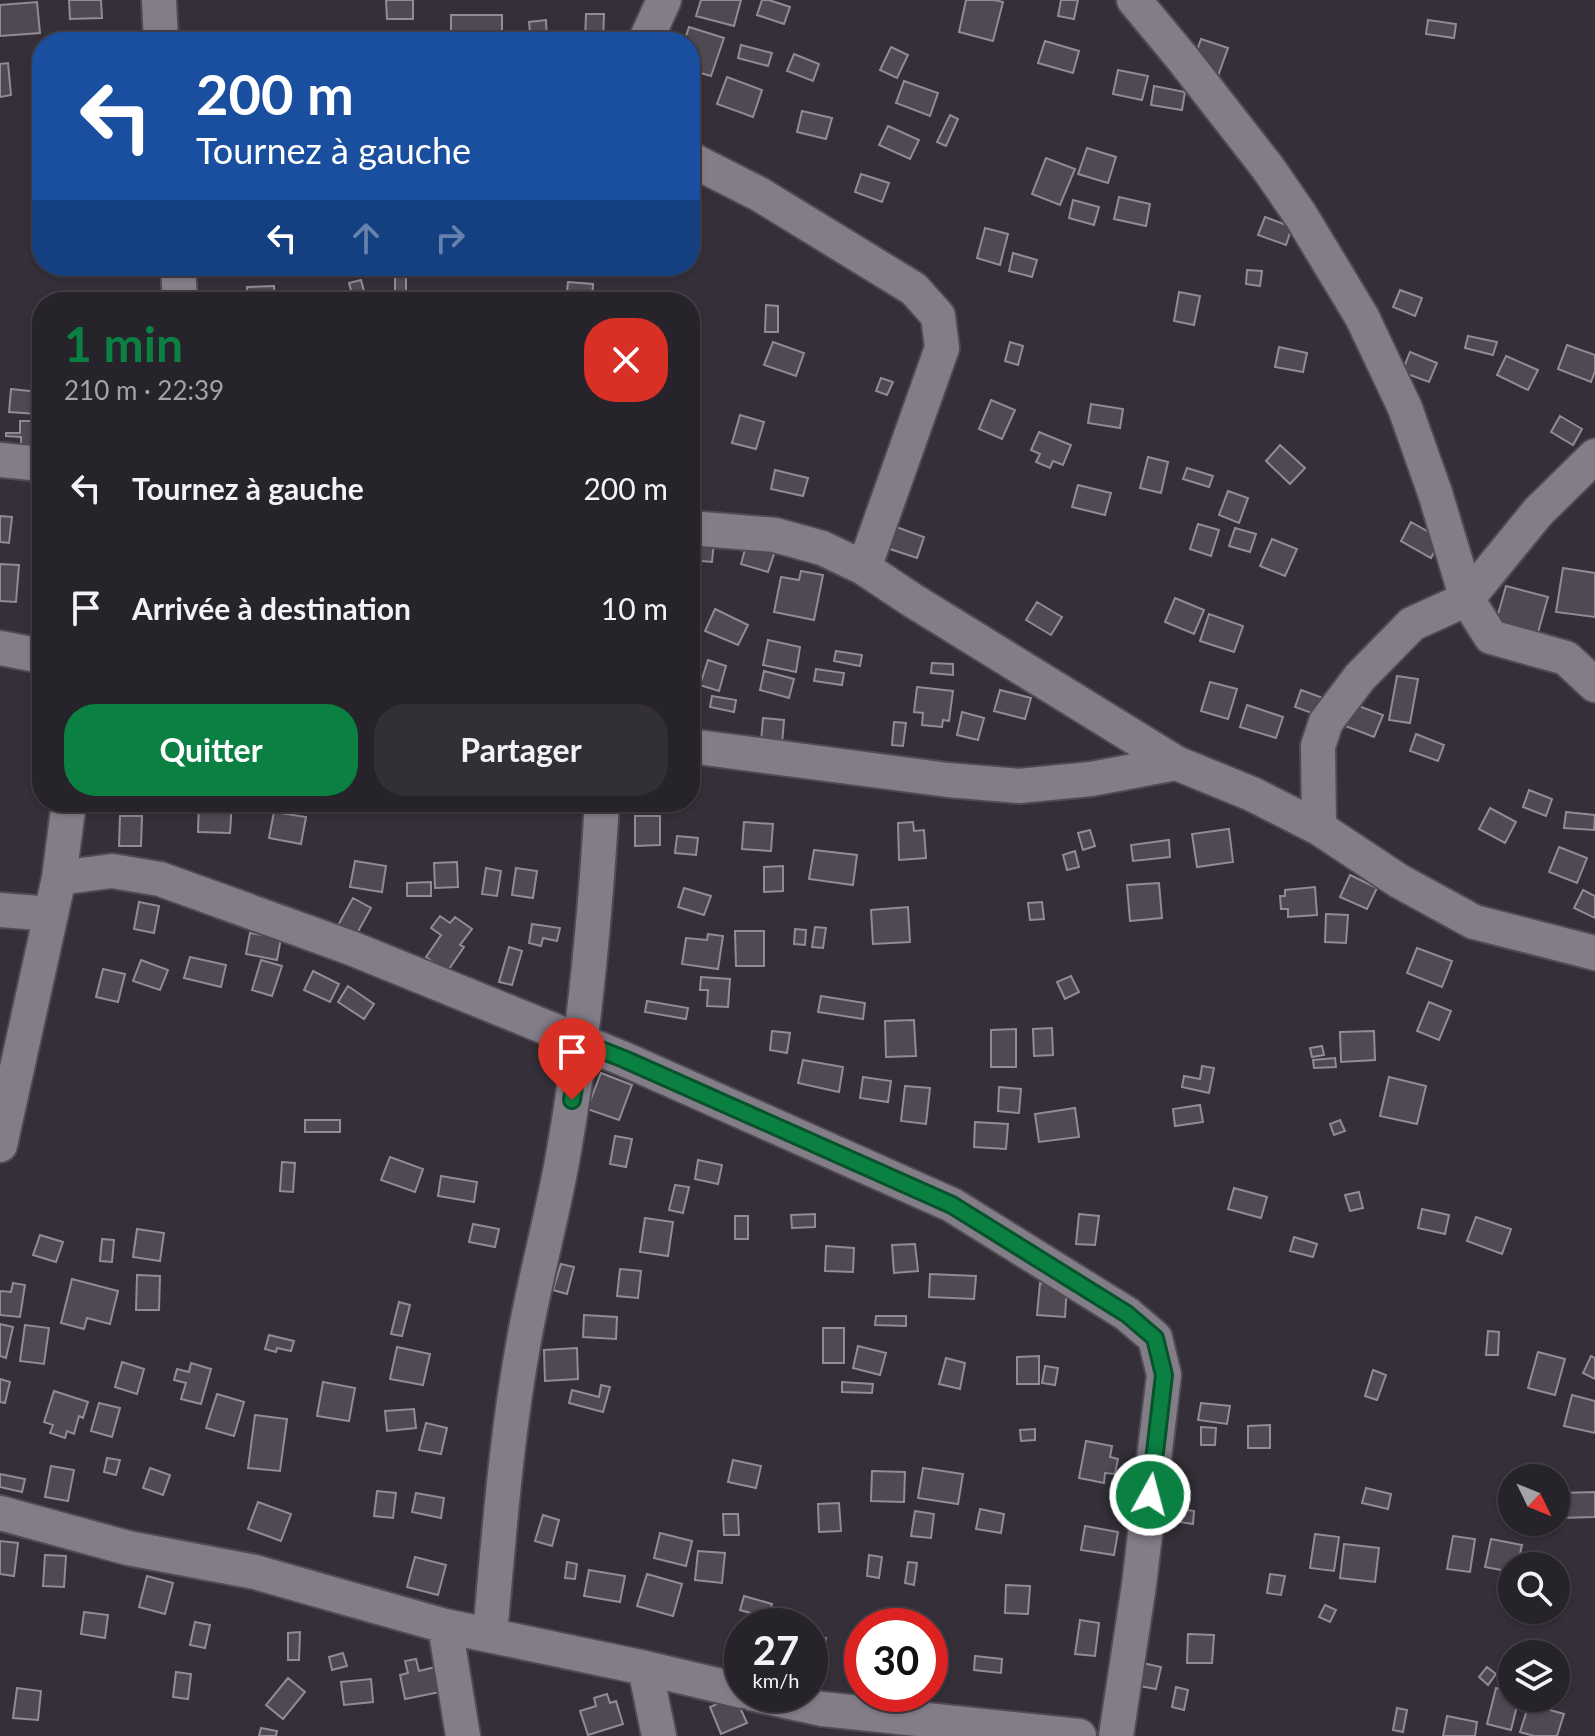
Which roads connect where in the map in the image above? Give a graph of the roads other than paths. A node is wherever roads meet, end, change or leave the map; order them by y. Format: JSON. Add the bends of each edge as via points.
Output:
{"nodes":[{"id":1,"x":159,"y":0,"type":"edge"},
{"id":2,"x":664,"y":0,"type":"edge"},
{"id":3,"x":1134,"y":0,"type":"edge"},
{"id":4,"x":161,"y":32,"type":"edge"},
{"id":5,"x":650,"y":32,"type":"edge"},
{"id":6,"x":700,"y":164,"type":"edge"},
{"id":7,"x":1595,"y":456,"type":"edge"},
{"id":8,"x":0,"y":460,"type":"edge"},
{"id":9,"x":32,"y":463,"type":"edge"},
{"id":10,"x":700,"y":529,"type":"edge"},
{"id":11,"x":864,"y":568,"type":"junction"},
{"id":12,"x":1467,"y":599,"type":"junction"},
{"id":13,"x":0,"y":648,"type":"edge"},
{"id":14,"x":32,"y":654,"type":"edge"},
{"id":15,"x":1595,"y":685,"type":"edge"},
{"id":16,"x":700,"y":747,"type":"edge"},
{"id":17,"x":1176,"y":763,"type":"junction"},
{"id":18,"x":68,"y":812,"type":"edge"},
{"id":19,"x":601,"y":812,"type":"edge"},
{"id":20,"x":1319,"y":828,"type":"junction"},
{"id":21,"x":59,"y":878,"type":"junction"},
{"id":22,"x":0,"y":910,"type":"edge"},
{"id":23,"x":51,"y":914,"type":"junction"},
{"id":24,"x":1595,"y":953,"type":"edge"},
{"id":25,"x":581,"y":1042,"type":"junction"},
{"id":26,"x":0,"y":1145,"type":"edge"},
{"id":27,"x":0,"y":1513,"type":"edge"},
{"id":28,"x":445,"y":1626,"type":"junction"},
{"id":29,"x":490,"y":1634,"type":"junction"},
{"id":30,"x":645,"y":1668,"type":"junction"},
{"id":31,"x":724,"y":1687,"type":"edge"},
{"id":32,"x":828,"y":1710,"type":"edge"},
{"id":33,"x":463,"y":1736,"type":"edge"},
{"id":34,"x":659,"y":1736,"type":"edge"},
{"id":35,"x":1079,"y":1736,"type":"edge"},
{"id":36,"x":1116,"y":1736,"type":"edge"}],
"edges":[{"from":1,"to":4,"type":"street"},
{"from":2,"to":5,"type":"street"},
{"from":3,"to":12,"type":"street","via":[[1268,168],[1362,317],[1405,408]]},
{"from":6,"to":11,"type":"street","via":[[914,289],[938,316],[942,348]]},
{"from":7,"to":12,"type":"street","via":[[1538,512]]},
{"from":8,"to":9,"type":"street"},
{"from":10,"to":11,"type":"street","via":[[775,535],[822,548]]},
{"from":11,"to":17,"type":"street"},
{"from":12,"to":15,"type":"street","via":[[1491,637],[1566,658]]},
{"from":12,"to":20,"type":"street","via":[[1412,624],[1360,677],[1326,722],[1318,746]]},
{"from":13,"to":14,"type":"street"},
{"from":16,"to":17,"type":"street","via":[[1019,786]]},
{"from":17,"to":20,"type":"street"},
{"from":18,"to":21,"type":"street"},
{"from":19,"to":25,"type":"street"},
{"from":20,"to":24,"type":"street","via":[[1474,922]]},
{"from":21,"to":23,"type":"street"},
{"from":21,"to":25,"type":"street","via":[[112,871],[160,879],[351,948]]},
{"from":22,"to":23,"type":"street"},
{"from":23,"to":26,"type":"street"},
{"from":25,"to":29,"type":"street","via":[[563,1158],[524,1340],[505,1468]]},
{"from":25,"to":36,"type":"street","via":[[952,1205],[1127,1314],[1155,1338],[1164,1375]]},
{"from":27,"to":28,"type":"street","via":[[128,1548],[255,1572]]},
{"from":28,"to":29,"type":"street"},
{"from":28,"to":33,"type":"street"},
{"from":29,"to":30,"type":"street"},
{"from":30,"to":31,"type":"street"},
{"from":30,"to":34,"type":"street"},
{"from":32,"to":35,"type":"street"}]}
